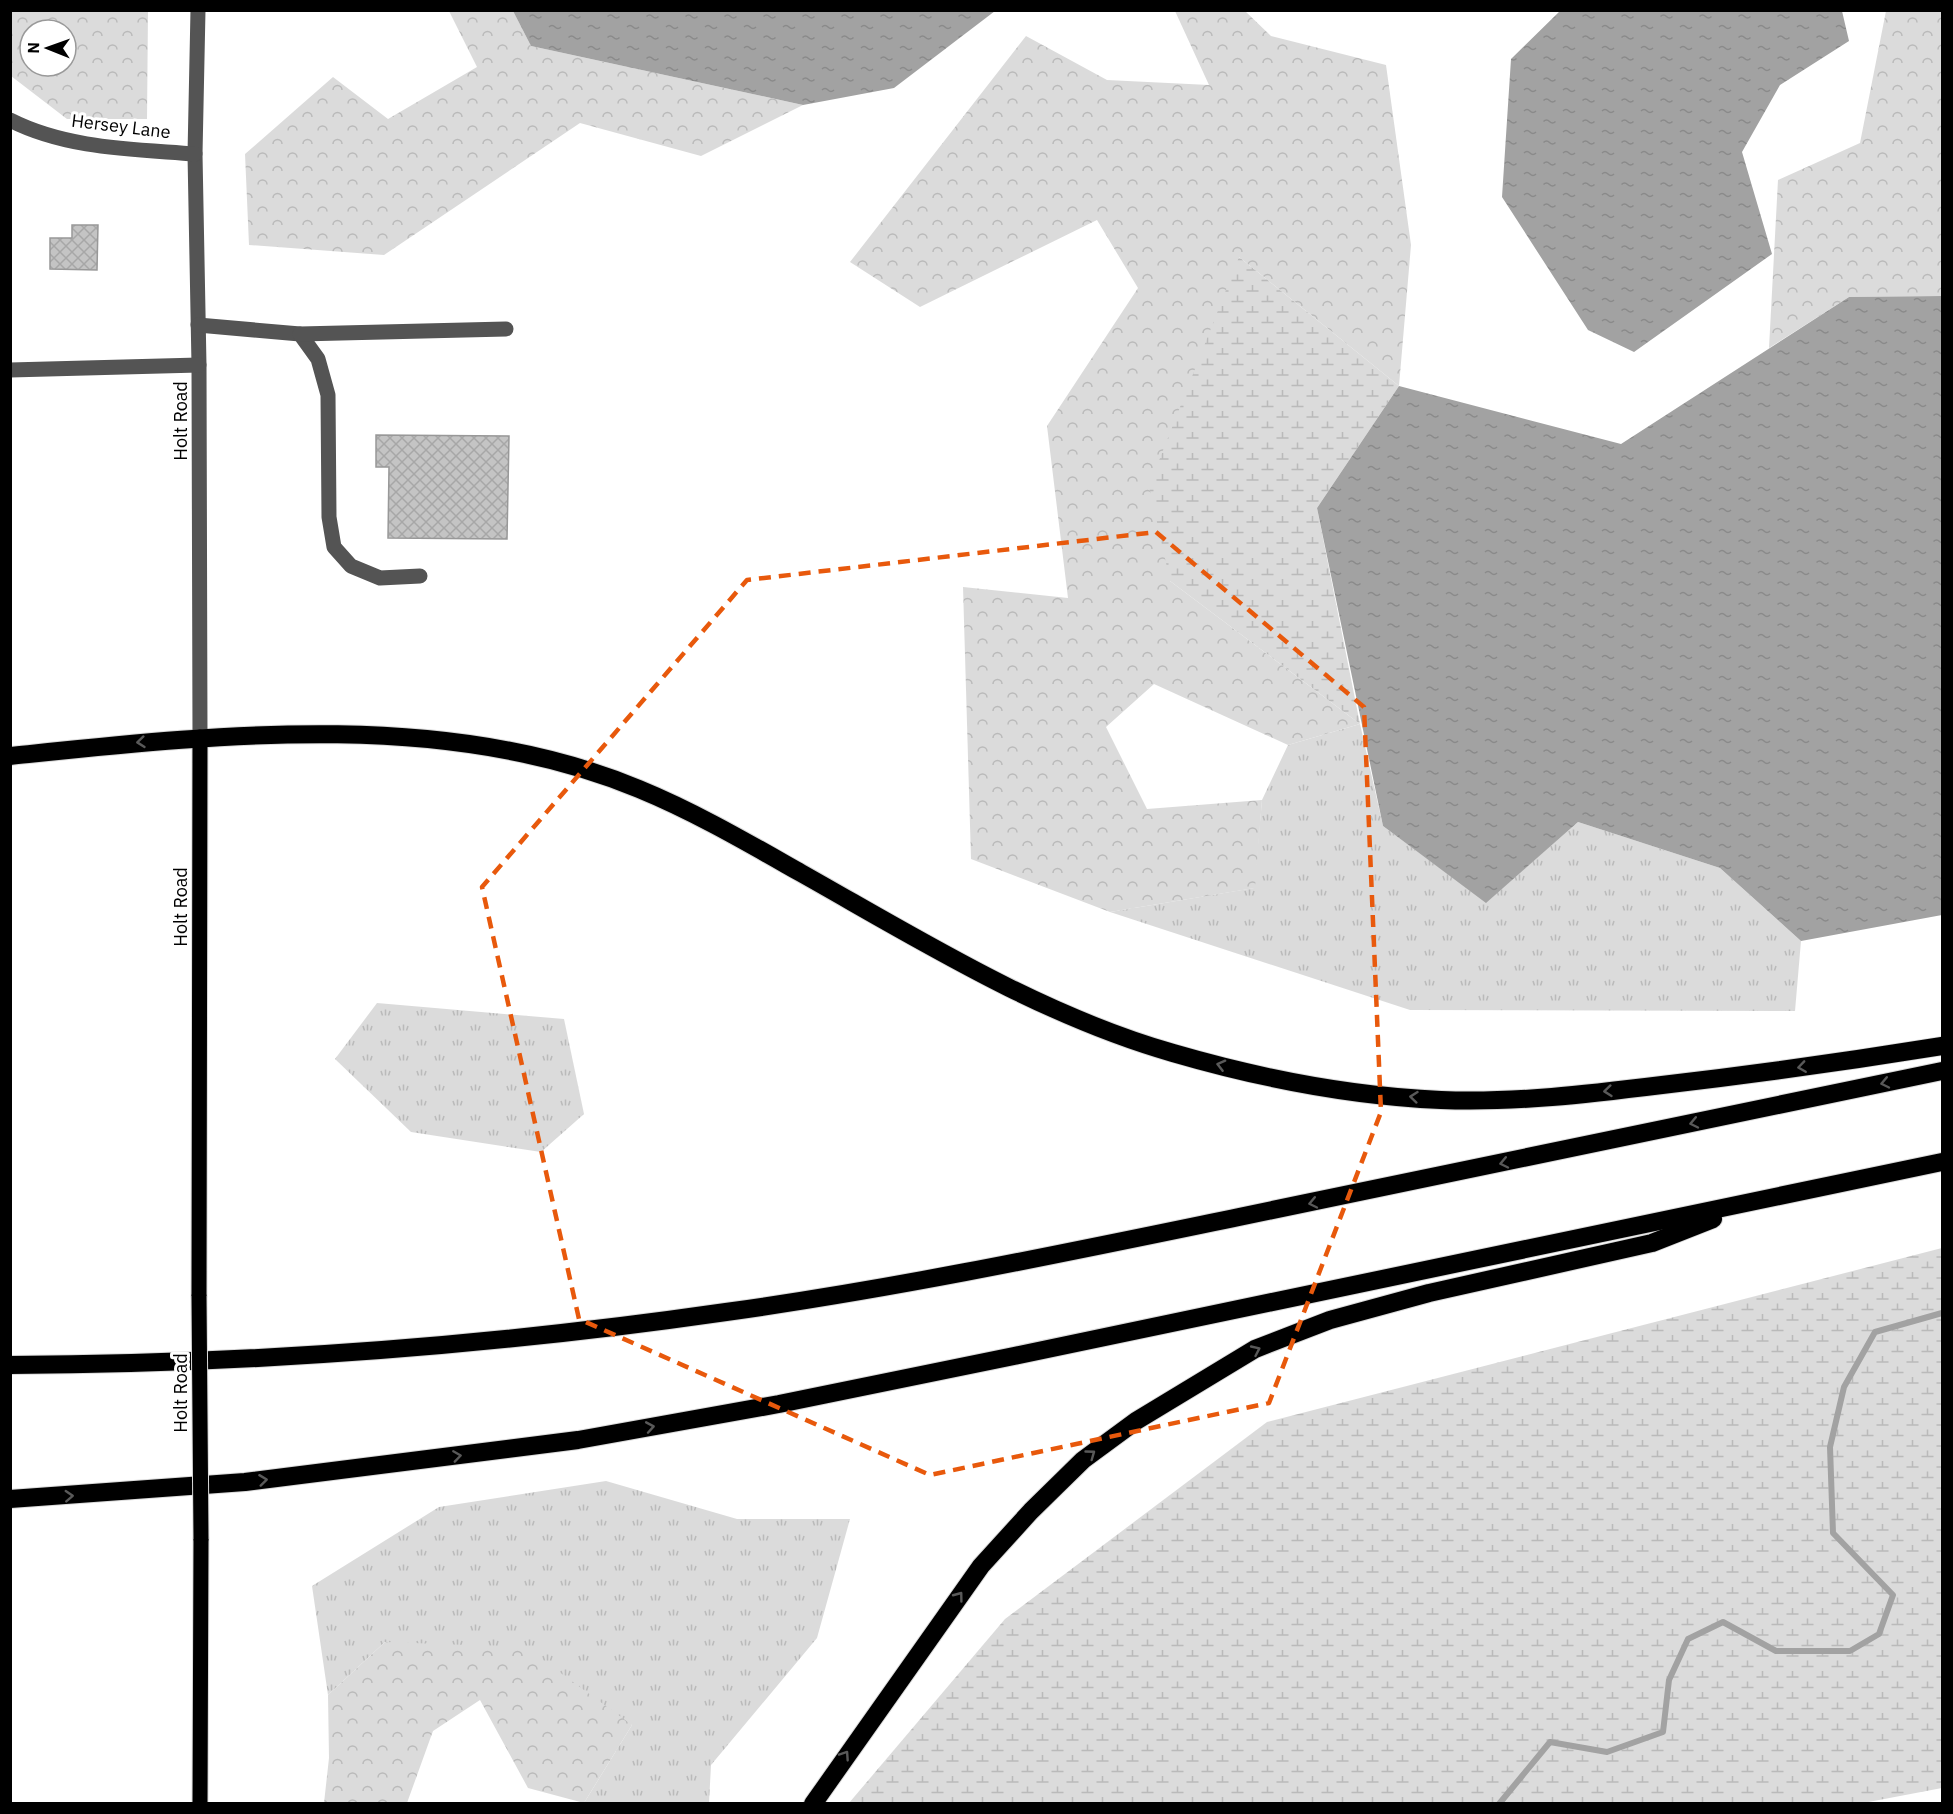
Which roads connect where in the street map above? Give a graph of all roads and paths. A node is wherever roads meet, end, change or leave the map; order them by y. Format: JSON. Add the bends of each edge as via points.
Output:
{"nodes":[{"id":1,"x":198,"y":10,"type":"edge"},
{"id":2,"x":10,"y":120,"type":"edge"},
{"id":3,"x":195,"y":154,"type":"junction"},
{"id":4,"x":198,"y":325,"type":"junction"},
{"id":5,"x":506,"y":329,"type":"dead end"},
{"id":6,"x":300,"y":334,"type":"junction"},
{"id":7,"x":199,"y":365,"type":"junction"},
{"id":8,"x":10,"y":370,"type":"edge"},
{"id":9,"x":420,"y":576,"type":"dead end"},
{"id":10,"x":200,"y":736,"type":"junction"},
{"id":11,"x":10,"y":756,"type":"edge"},
{"id":12,"x":1942,"y":1046,"type":"edge"},
{"id":13,"x":1942,"y":1071,"type":"edge"},
{"id":14,"x":1942,"y":1162,"type":"edge"},
{"id":15,"x":1757,"y":1201,"type":"junction"},
{"id":16,"x":10,"y":1365,"type":"edge"},
{"id":17,"x":10,"y":1499,"type":"edge"},
{"id":18,"x":200,"y":1803,"type":"edge"},
{"id":19,"x":813,"y":1803,"type":"edge"}],
"edges":[{"from":1,"to":3,"type":"street","name":"Holt Road"},
{"from":2,"to":3,"type":"street","name":"Hersey Lane","via":[[83,144]]},
{"from":3,"to":4,"type":"street","name":"Holt Road"},
{"from":4,"to":6,"type":"street"},
{"from":4,"to":7,"type":"street","name":"Holt Road"},
{"from":5,"to":6,"type":"street"},
{"from":6,"to":9,"type":"street","via":[[318,359],[328,395],[328,517],[334,547],[351,566],[380,578]]},
{"from":7,"to":8,"type":"street"},
{"from":7,"to":10,"type":"street","name":"Holt Road"},
{"from":10,"to":11,"type":"highway","one_way":true},
{"from":12,"to":10,"type":"highway","one_way":true,"via":[[1713,1079],[1527,1100],[1441,1100],[1344,1090],[1171,1053],[1102,1028],[925,943],[735,836],[638,789],[568,765],[435,740],[313,734]]},
{"from":10,"to":18,"type":"main road","name":"Holt Road","bridge":true},
{"from":13,"to":16,"type":"highway","one_way":true,"via":[[890,1287],[726,1312],[379,1349]]},
{"from":14,"to":15,"type":"highway"},
{"from":17,"to":15,"type":"highway","one_way":true,"via":[[245,1482],[578,1440],[779,1404]]},
{"from":19,"to":15,"type":"highway","one_way":true,"via":[[981,1566],[1083,1460],[1192,1385],[1255,1349],[1329,1320],[1429,1293],[1652,1243]]}]}
